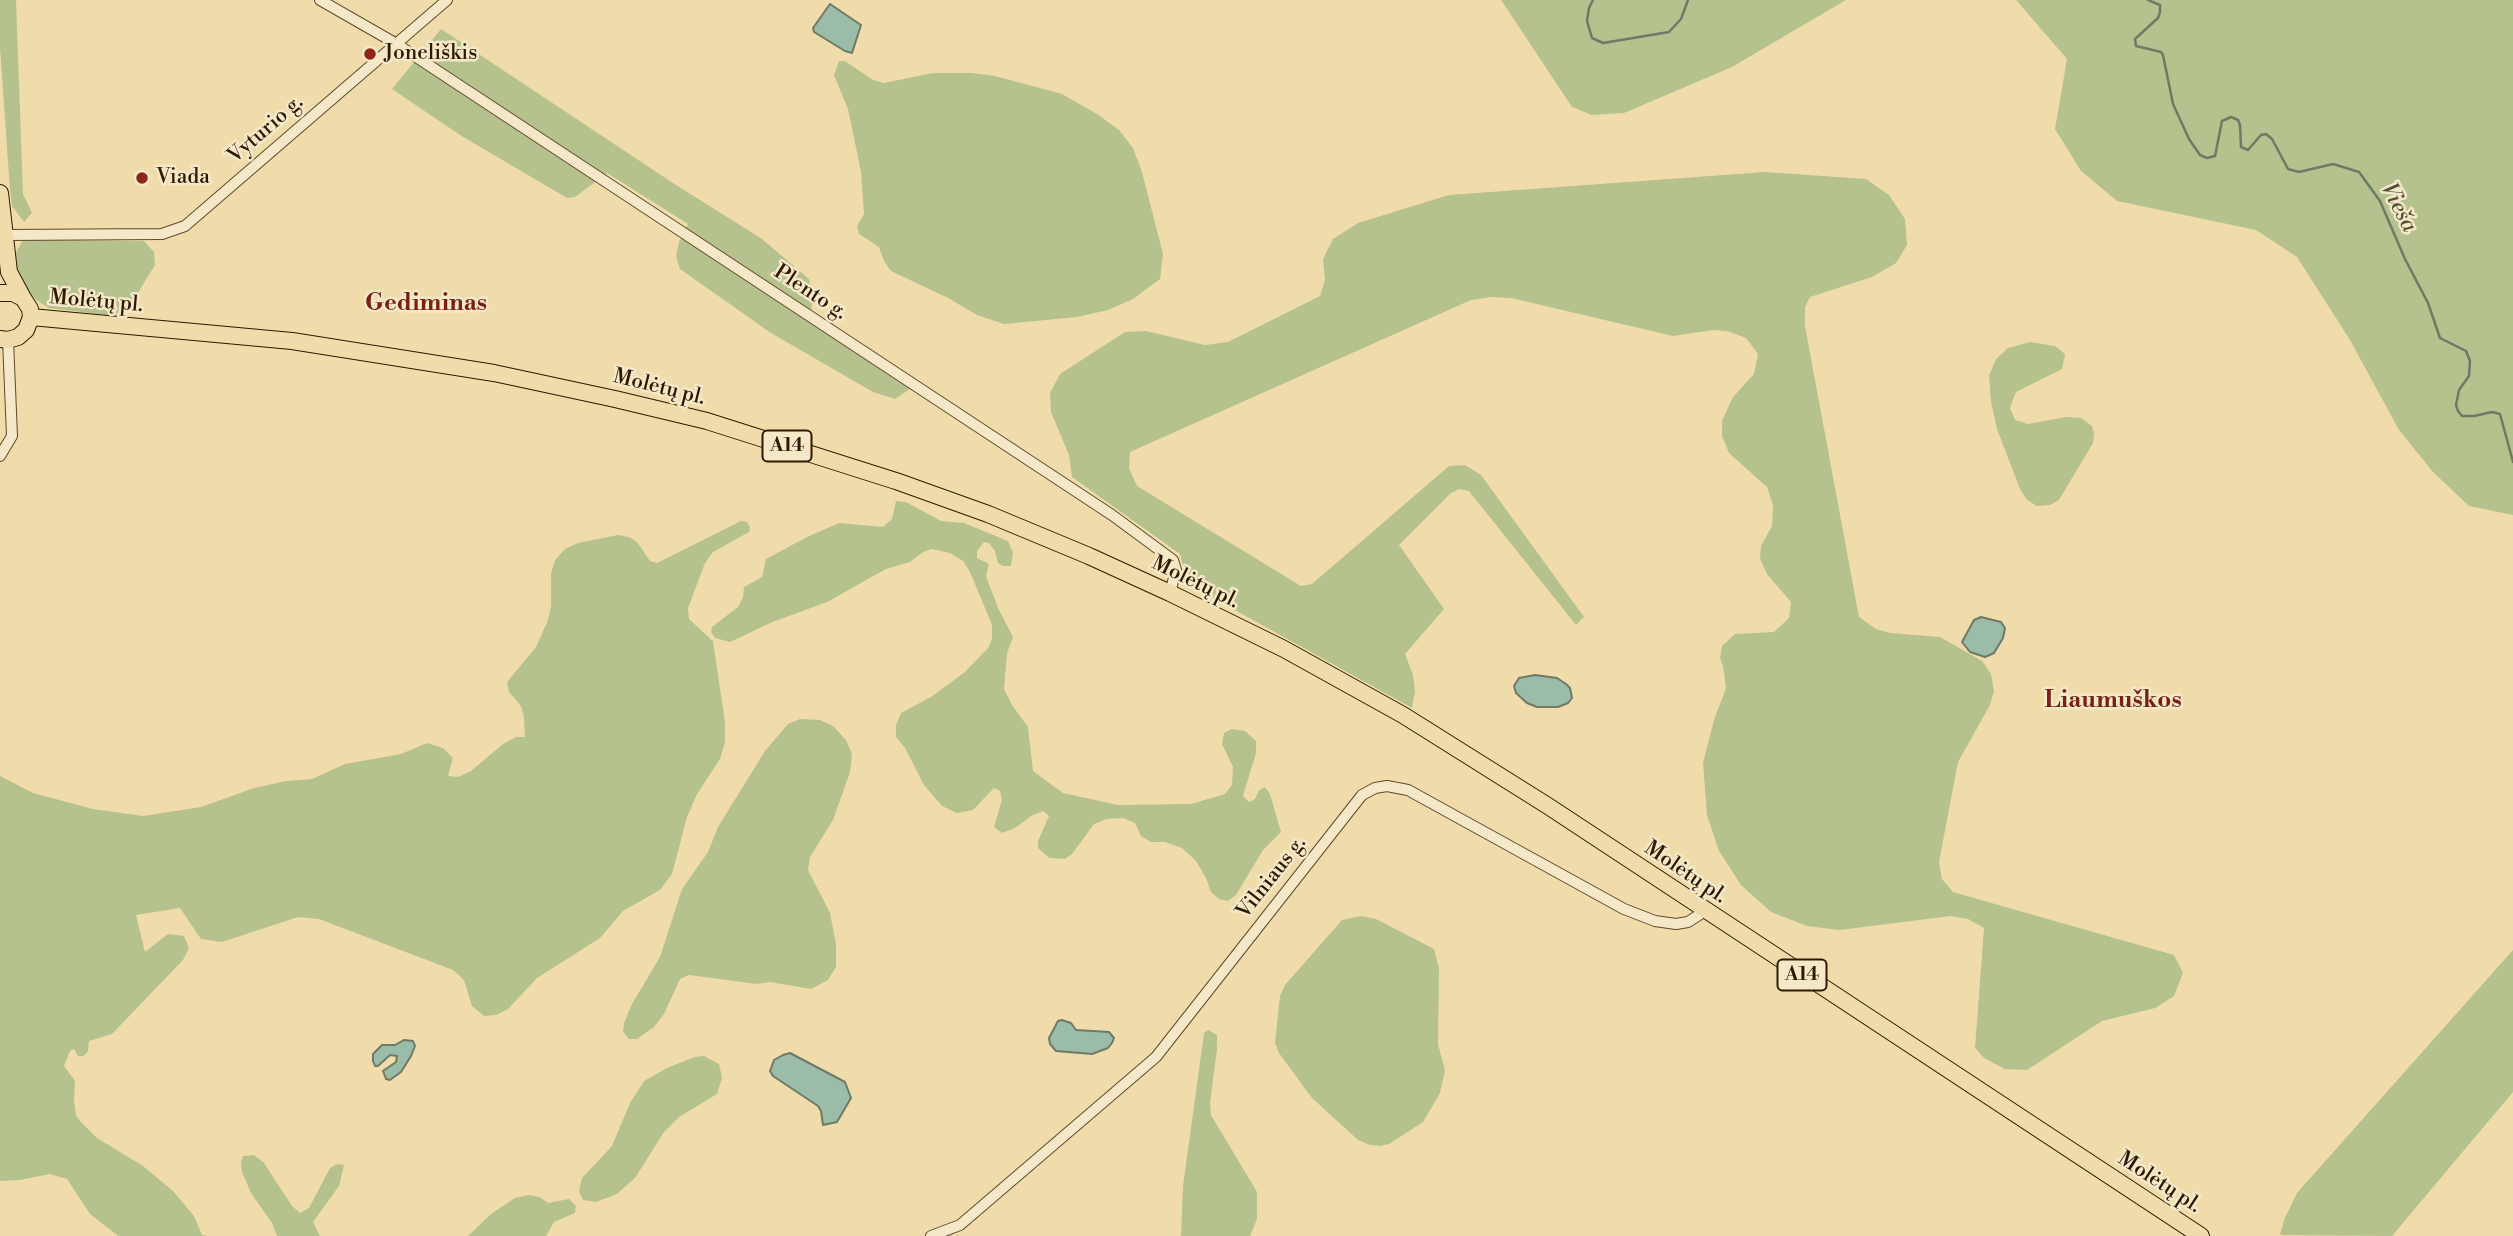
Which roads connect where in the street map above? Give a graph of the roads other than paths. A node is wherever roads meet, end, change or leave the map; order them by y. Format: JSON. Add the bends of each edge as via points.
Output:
{"nodes":[{"id":1,"x":320,"y":0,"type":"edge"},
{"id":2,"x":447,"y":0,"type":"edge"},
{"id":3,"x":395,"y":43,"type":"junction"},
{"id":4,"x":0,"y":193,"type":"edge"},
{"id":5,"x":5,"y":235,"type":"junction"},
{"id":6,"x":0,"y":293,"type":"edge"},
{"id":7,"x":23,"y":298,"type":"junction"},
{"id":8,"x":31,"y":317,"type":"junction"},
{"id":9,"x":4,"y":340,"type":"edge"},
{"id":10,"x":0,"y":456,"type":"edge"},
{"id":11,"x":1170,"y":593,"type":"junction"},
{"id":12,"x":1705,"y":911,"type":"junction"},
{"id":13,"x":931,"y":1236,"type":"edge"},
{"id":14,"x":2201,"y":1236,"type":"edge"}],
"edges":[{"from":1,"to":3,"type":"street"},
{"from":2,"to":3,"type":"street","name":"Vyturio g."},
{"from":3,"to":5,"type":"street","name":"Vyturio g.","via":[[185,226],[162,234]]},
{"from":3,"to":11,"type":"street","name":"Plento g.","via":[[1112,515],[1173,560],[1176,570]]},
{"from":4,"to":5,"type":"highway"},
{"from":5,"to":7,"type":"highway","via":[[9,272]]},
{"from":6,"to":7,"type":"highway"},
{"from":7,"to":8,"type":"highway"},
{"from":8,"to":9,"type":"highway","via":[[24,333]]},
{"from":8,"to":11,"type":"highway","name":"Molėtų pl.","number":"A14","via":[[292,341],[378,354],[494,373],[707,421],[988,514]]},
{"from":9,"to":10,"type":"street","via":[[12,436]]},
{"from":11,"to":12,"type":"highway","name":"Molėtų pl.","number":"A14","via":[[1403,715]]},
{"from":12,"to":13,"type":"street","name":"Vilniaus g.","via":[[1688,922],[1655,921],[1624,909],[1408,790],[1375,788],[1362,795],[1156,1057],[960,1225]]},
{"from":12,"to":14,"type":"highway","name":"Molėtų pl.","number":"A14"}]}
